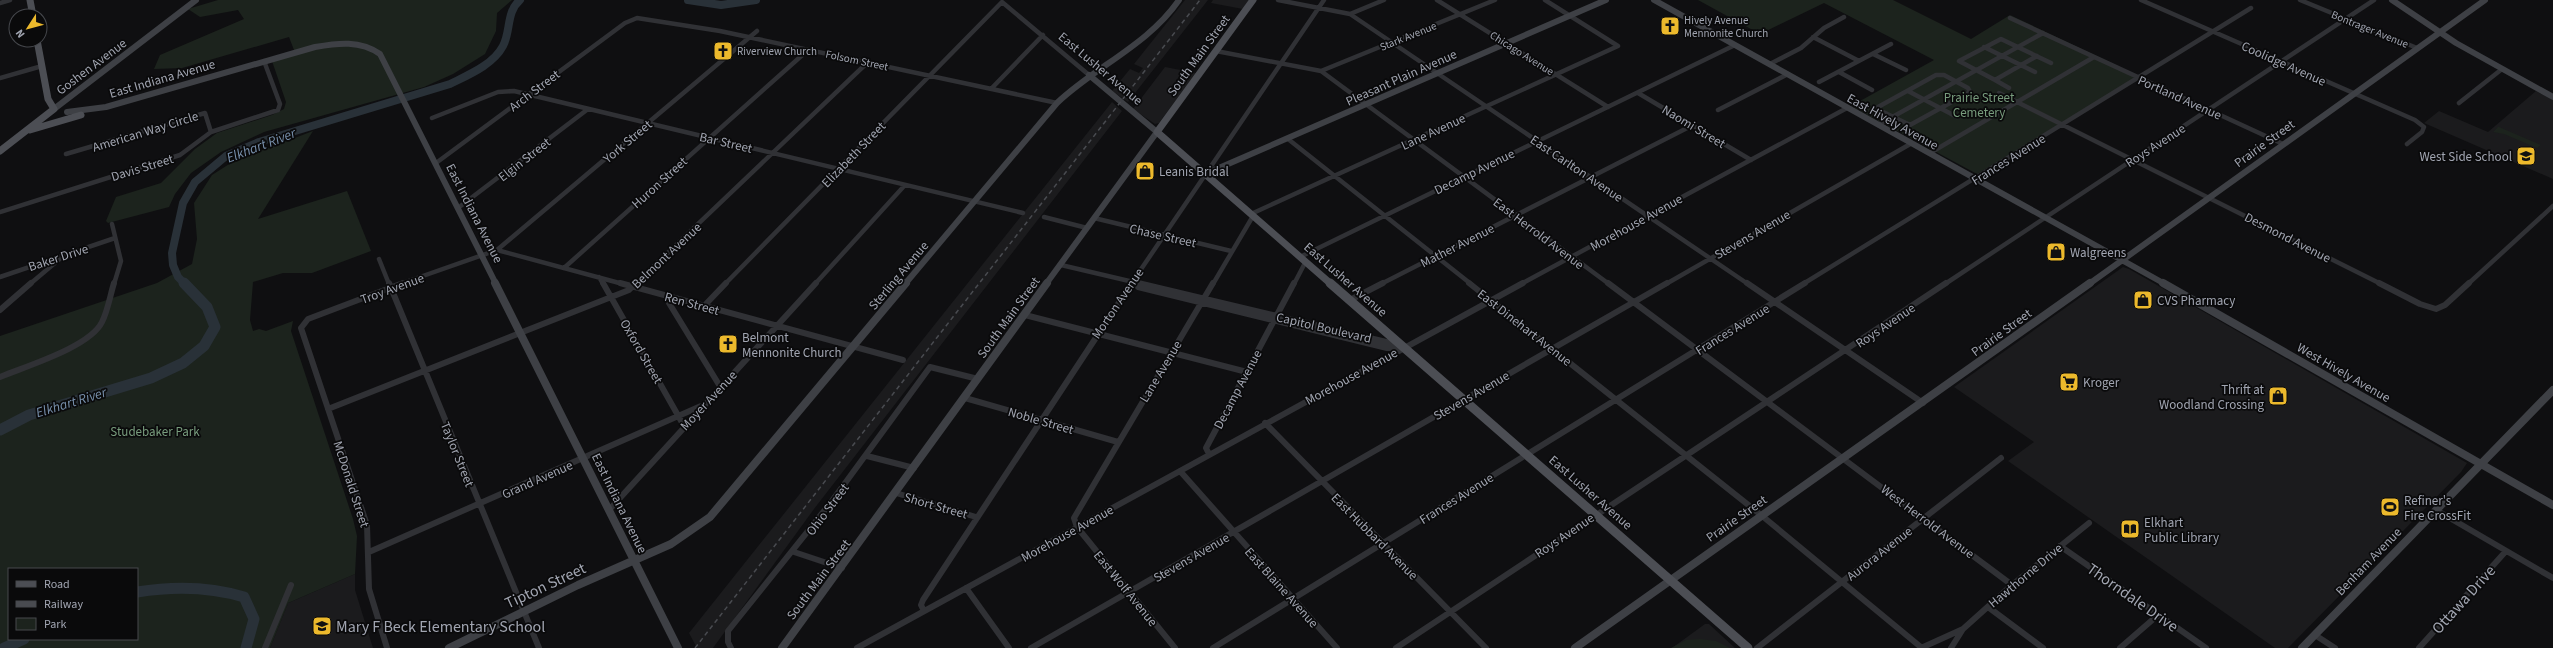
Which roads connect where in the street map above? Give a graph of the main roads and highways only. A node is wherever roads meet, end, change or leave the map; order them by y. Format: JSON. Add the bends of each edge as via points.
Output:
{"nodes":[{"id":1,"x":1253,"y":0,"type":"edge"},
{"id":2,"x":39,"y":48,"type":"edge"},
{"id":3,"x":81,"y":115,"type":"road end"},
{"id":4,"x":26,"y":132,"type":"junction"},
{"id":5,"x":1157,"y":132,"type":"joint"},
{"id":6,"x":0,"y":151,"type":"edge"},
{"id":7,"x":1748,"y":648,"type":"edge"}],
"edges":[{"from":1,"to":5,"type":"main road","name":"South Main Street"},
{"from":2,"to":4,"type":"main road","name":"Goshen Avenue","via":[[50,103],[54,109]]},
{"from":3,"to":4,"type":"main road"},
{"from":4,"to":6,"type":"main road","name":"Goshen Avenue"},
{"from":5,"to":7,"type":"main road","name":"East Lusher Avenue"}]}
